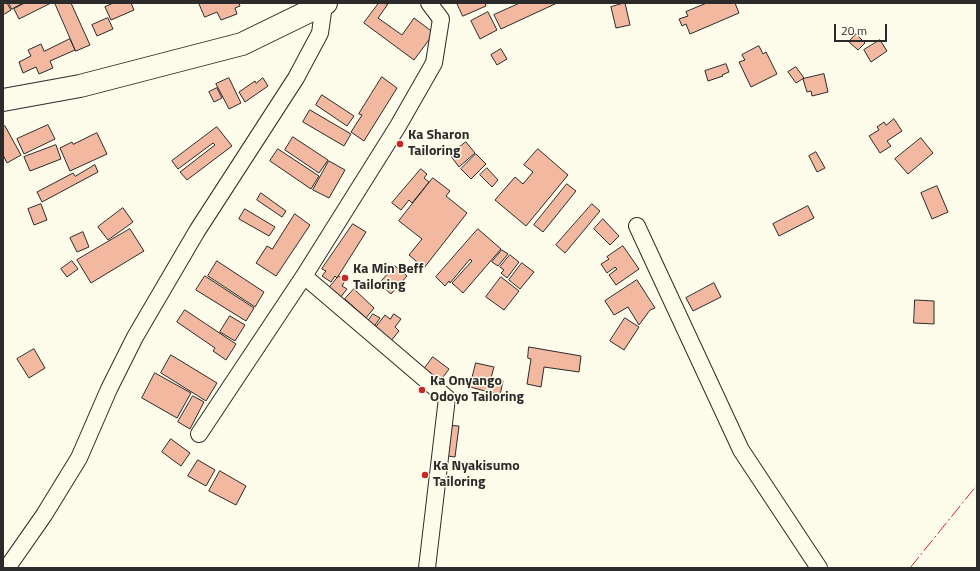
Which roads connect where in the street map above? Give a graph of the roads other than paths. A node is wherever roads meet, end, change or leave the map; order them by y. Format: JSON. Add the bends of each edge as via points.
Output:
{"nodes":[{"id":1,"x":429,"y":3,"type":"edge"},
{"id":2,"x":325,"y":4,"type":"edge"},
{"id":3,"x":3,"y":100,"type":"edge"},
{"id":4,"x":637,"y":226,"type":"dead end"},
{"id":5,"x":304,"y":276,"type":"junction"},
{"id":6,"x":199,"y":434,"type":"dead end"},
{"id":7,"x":7,"y":568,"type":"edge"},
{"id":8,"x":428,"y":568,"type":"edge"},
{"id":9,"x":819,"y":568,"type":"edge"}],
"edges":[{"from":1,"to":5,"type":"street","via":[[441,19],[434,63],[398,126]]},
{"from":2,"to":3,"type":"main road","via":[[242,44],[80,86]]},
{"from":2,"to":7,"type":"street","via":[[320,33],[296,78],[197,231],[135,338],[79,458]]},
{"from":4,"to":9,"type":"street","via":[[741,450]]},
{"from":5,"to":6,"type":"street"},
{"from":5,"to":8,"type":"street","via":[[447,398]]}]}
